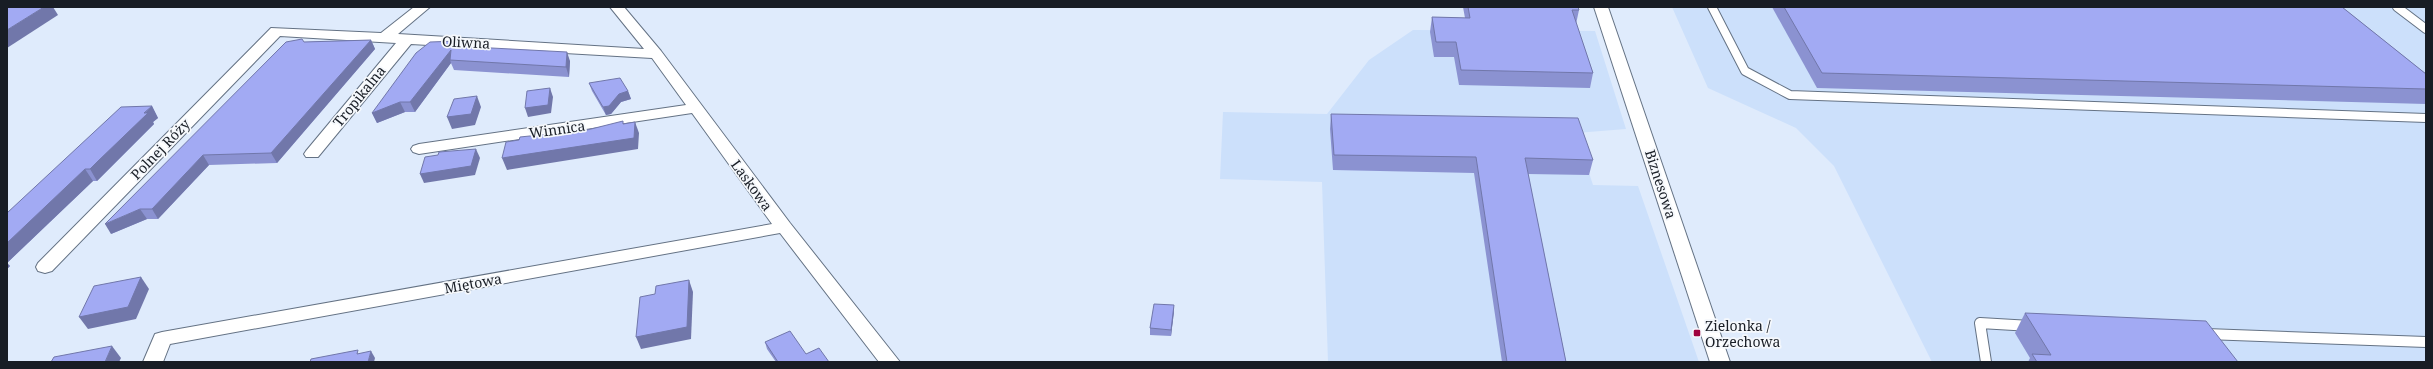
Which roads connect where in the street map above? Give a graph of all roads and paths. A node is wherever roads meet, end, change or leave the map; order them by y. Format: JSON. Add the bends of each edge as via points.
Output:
{"nodes":[{"id":1,"x":423,"y":7,"type":"edge"},
{"id":2,"x":617,"y":7,"type":"edge"},
{"id":3,"x":1601,"y":7,"type":"edge"},
{"id":4,"x":1712,"y":7,"type":"edge"},
{"id":5,"x":2397,"y":7,"type":"edge"},
{"id":6,"x":2426,"y":29,"type":"edge"},
{"id":7,"x":276,"y":31,"type":"joint"},
{"id":8,"x":385,"y":37,"type":"junction"},
{"id":9,"x":407,"y":39,"type":"junction"},
{"id":10,"x":656,"y":54,"type":"junction"},
{"id":11,"x":696,"y":108,"type":"junction"},
{"id":12,"x":2426,"y":118,"type":"edge"},
{"id":13,"x":419,"y":149,"type":"dead end"},
{"id":14,"x":312,"y":154,"type":"dead end"},
{"id":15,"x":784,"y":228,"type":"junction"},
{"id":16,"x":45,"y":267,"type":"dead end"},
{"id":17,"x":2043,"y":326,"type":"edge"},
{"id":18,"x":2426,"y":342,"type":"edge"},
{"id":19,"x":2212,"y":344,"type":"edge"},
{"id":20,"x":153,"y":362,"type":"edge"},
{"id":21,"x":890,"y":362,"type":"edge"},
{"id":22,"x":1720,"y":362,"type":"edge"},
{"id":23,"x":1986,"y":362,"type":"edge"}],
"edges":[{"from":1,"to":8,"type":"street"},
{"from":2,"to":10,"type":"street","name":"Laskowa"},
{"from":3,"to":22,"type":"street","name":"Biznesowa"},
{"from":4,"to":12,"type":"lane","via":[[1745,71],[1790,95]]},
{"from":5,"to":6,"type":"lane"},
{"from":7,"to":8,"type":"street","name":"Oliwna"},
{"from":7,"to":16,"type":"street","name":"Polnej Róży"},
{"from":8,"to":9,"type":"street","name":"Oliwna"},
{"from":9,"to":10,"type":"street","name":"Oliwna"},
{"from":9,"to":14,"type":"street","name":"Tropikalna"},
{"from":10,"to":11,"type":"street","name":"Laskowa"},
{"from":11,"to":13,"type":"street","name":"Winnica"},
{"from":11,"to":15,"type":"street","name":"Laskowa"},
{"from":15,"to":20,"type":"street","name":"Miętowa","via":[[162,339]]},
{"from":15,"to":21,"type":"street","name":"Laskowa"},
{"from":17,"to":23,"type":"lane","via":[[1980,323]]},
{"from":18,"to":19,"type":"lane","via":[[2197,334]]}]}
